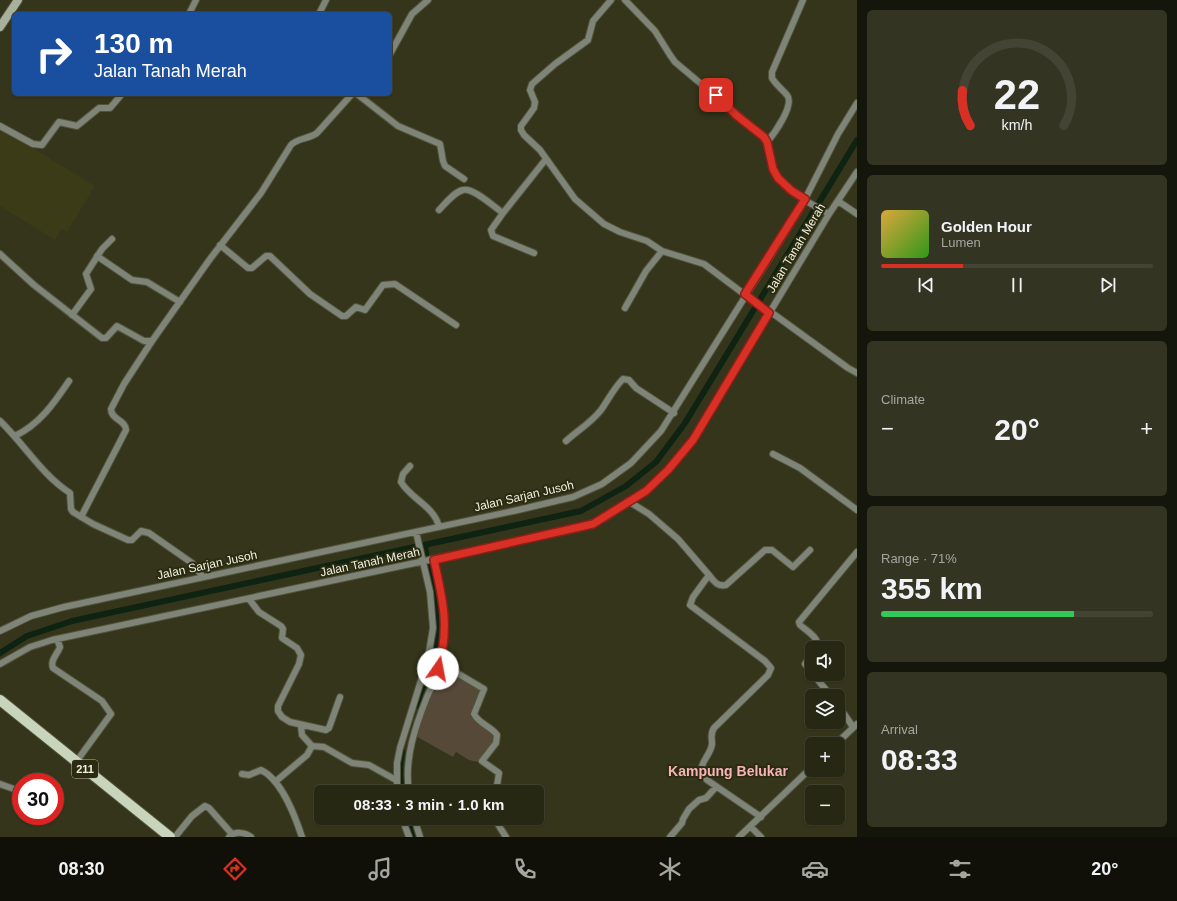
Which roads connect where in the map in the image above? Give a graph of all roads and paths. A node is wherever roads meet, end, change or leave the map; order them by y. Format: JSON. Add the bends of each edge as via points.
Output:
{"nodes":[{"id":1,"x":18,"y":0,"type":"edge"},
{"id":2,"x":196,"y":0,"type":"edge"},
{"id":3,"x":326,"y":0,"type":"edge"},
{"id":4,"x":428,"y":0,"type":"edge"},
{"id":5,"x":612,"y":0,"type":"edge"},
{"id":6,"x":625,"y":0,"type":"edge"},
{"id":7,"x":803,"y":0,"type":"edge"},
{"id":8,"x":190,"y":12,"type":"edge"},
{"id":9,"x":320,"y":12,"type":"edge"},
{"id":10,"x":0,"y":27,"type":"edge"},
{"id":11,"x":392,"y":50,"type":"edge"},
{"id":12,"x":120,"y":96,"type":"edge"},
{"id":13,"x":350,"y":96,"type":"edge"},
{"id":14,"x":359,"y":96,"type":"edge"},
{"id":15,"x":857,"y":104,"type":"edge"},
{"id":16,"x":0,"y":126,"type":"edge"},
{"id":17,"x":767,"y":142,"type":"junction"},
{"id":18,"x":546,"y":159,"type":"junction"},
{"id":19,"x":857,"y":172,"type":"edge"},
{"id":20,"x":464,"y":179,"type":"dead end"},
{"id":21,"x":805,"y":199,"type":"junction"},
{"id":22,"x":838,"y":201,"type":"junction"},
{"id":23,"x":439,"y":210,"type":"dead end"},
{"id":24,"x":503,"y":213,"type":"junction"},
{"id":25,"x":829,"y":214,"type":"junction"},
{"id":26,"x":857,"y":214,"type":"edge"},
{"id":27,"x":112,"y":239,"type":"dead end"},
{"id":28,"x":220,"y":245,"type":"junction"},
{"id":29,"x":662,"y":251,"type":"junction"},
{"id":30,"x":534,"y":253,"type":"dead end"},
{"id":31,"x":0,"y":254,"type":"edge"},
{"id":32,"x":97,"y":256,"type":"junction"},
{"id":33,"x":745,"y":294,"type":"junction"},
{"id":34,"x":180,"y":302,"type":"junction"},
{"id":35,"x":625,"y":308,"type":"dead end"},
{"id":36,"x":767,"y":311,"type":"junction"},
{"id":37,"x":72,"y":315,"type":"junction"},
{"id":38,"x":456,"y":326,"type":"dead end"},
{"id":39,"x":152,"y":341,"type":"junction"},
{"id":40,"x":857,"y":373,"type":"edge"},
{"id":41,"x":69,"y":381,"type":"dead end"},
{"id":42,"x":674,"y":413,"type":"junction"},
{"id":43,"x":0,"y":421,"type":"edge"},
{"id":44,"x":16,"y":436,"type":"junction"},
{"id":45,"x":566,"y":441,"type":"dead end"},
{"id":46,"x":773,"y":454,"type":"dead end"},
{"id":47,"x":410,"y":466,"type":"dead end"},
{"id":48,"x":628,"y":502,"type":"junction"},
{"id":49,"x":857,"y":510,"type":"edge"},
{"id":50,"x":81,"y":517,"type":"junction"},
{"id":51,"x":439,"y":527,"type":"junction"},
{"id":52,"x":417,"y":536,"type":"junction"},
{"id":53,"x":810,"y":550,"type":"dead end"},
{"id":54,"x":857,"y":552,"type":"edge"},
{"id":55,"x":434,"y":560,"type":"junction"},
{"id":56,"x":423,"y":562,"type":"junction"},
{"id":57,"x":709,"y":575,"type":"junction"},
{"id":58,"x":203,"y":577,"type":"junction"},
{"id":59,"x":249,"y":599,"type":"junction"},
{"id":60,"x":0,"y":631,"type":"edge"},
{"id":61,"x":57,"y":639,"type":"junction"},
{"id":62,"x":817,"y":641,"type":"edge"},
{"id":63,"x":440,"y":663,"type":"junction"},
{"id":64,"x":0,"y":664,"type":"edge"},
{"id":65,"x":818,"y":681,"type":"edge"},
{"id":66,"x":825,"y":689,"type":"edge"},
{"id":67,"x":422,"y":696,"type":"junction"},
{"id":68,"x":340,"y":697,"type":"dead end"},
{"id":69,"x":0,"y":700,"type":"edge"},
{"id":70,"x":845,"y":714,"type":"edge"},
{"id":71,"x":855,"y":725,"type":"edge"},
{"id":72,"x":301,"y":726,"type":"junction"},
{"id":73,"x":843,"y":737,"type":"edge"},
{"id":74,"x":312,"y":746,"type":"junction"},
{"id":75,"x":76,"y":762,"type":"junction"},
{"id":76,"x":242,"y":774,"type":"dead end"},
{"id":77,"x":805,"y":774,"type":"edge"},
{"id":78,"x":396,"y":780,"type":"junction"},
{"id":79,"x":275,"y":782,"type":"junction"},
{"id":80,"x":0,"y":784,"type":"edge"},
{"id":81,"x":396,"y":785,"type":"edge"},
{"id":82,"x":408,"y":785,"type":"edge"},
{"id":83,"x":498,"y":785,"type":"edge"},
{"id":84,"x":716,"y":787,"type":"junction"},
{"id":85,"x":12,"y":788,"type":"edge"},
{"id":86,"x":761,"y":817,"type":"junction"},
{"id":87,"x":405,"y":825,"type":"edge"},
{"id":88,"x":416,"y":825,"type":"edge"},
{"id":89,"x":498,"y":825,"type":"edge"},
{"id":90,"x":751,"y":826,"type":"junction"},
{"id":91,"x":164,"y":835,"type":"edge"},
{"id":92,"x":231,"y":835,"type":"edge"},
{"id":93,"x":175,"y":837,"type":"edge"},
{"id":94,"x":251,"y":837,"type":"edge"},
{"id":95,"x":302,"y":837,"type":"edge"},
{"id":96,"x":409,"y":837,"type":"edge"},
{"id":97,"x":420,"y":837,"type":"edge"},
{"id":98,"x":506,"y":837,"type":"edge"},
{"id":99,"x":670,"y":837,"type":"edge"},
{"id":100,"x":739,"y":837,"type":"edge"},
{"id":101,"x":761,"y":837,"type":"edge"}],
"edges":[{"from":1,"to":10,"type":"main road"},
{"from":2,"to":8,"type":"street"},
{"from":3,"to":9,"type":"street"},
{"from":4,"to":11,"type":"street","via":[[412,14]]},
{"from":5,"to":18,"type":"street","via":[[593,21],[588,40],[555,64],[530,87],[535,102],[534,108],[521,126],[521,130]]},
{"from":6,"to":17,"type":"street","via":[[655,31],[675,62],[760,132]]},
{"from":7,"to":17,"type":"street","via":[[772,72],[772,78],[788,95],[789,103],[775,133]]},
{"from":12,"to":16,"type":"street","via":[[110,108],[99,108],[80,125],[59,122],[42,144],[33,144]]},
{"from":13,"to":28,"type":"street","via":[[317,133],[310,138],[294,141],[260,193]]},
{"from":14,"to":20,"type":"street","via":[[398,126],[440,144],[446,166]]},
{"from":15,"to":21,"type":"street","name":"Jalan Sarjan Jusoh","via":[[838,134]]},
{"from":17,"to":21,"type":"street","via":[[773,169],[778,178]]},
{"from":18,"to":24,"type":"street"},
{"from":18,"to":29,"type":"street","via":[[575,199],[599,219],[611,228],[647,241]]},
{"from":19,"to":22,"type":"street","name":"Jalan Tanah Merah"},
{"from":21,"to":25,"type":"street"},
{"from":21,"to":33,"type":"street","name":"Jalan Sarjan Jusoh"},
{"from":22,"to":25,"type":"street","name":"Jalan Tanah Merah"},
{"from":22,"to":26,"type":"street"},
{"from":23,"to":24,"type":"street","via":[[464,189],[471,190]]},
{"from":24,"to":30,"type":"street","via":[[492,230],[493,236]]},
{"from":25,"to":36,"type":"street","name":"Jalan Tanah Merah"},
{"from":27,"to":32,"type":"street"},
{"from":28,"to":34,"type":"street"},
{"from":28,"to":38,"type":"street","via":[[248,268],[270,256],[310,294],[342,316],[346,316],[356,307],[366,310],[383,285],[390,283]]},
{"from":29,"to":33,"type":"street","via":[[704,264]]},
{"from":29,"to":35,"type":"street","via":[[646,271]]},
{"from":31,"to":37,"type":"street"},
{"from":32,"to":34,"type":"street","via":[[132,280],[147,282]]},
{"from":32,"to":37,"type":"street","via":[[85,276],[91,289]]},
{"from":33,"to":36,"type":"street"},
{"from":33,"to":42,"type":"street","name":"Jalan Sarjan Jusoh"},
{"from":34,"to":39,"type":"street"},
{"from":36,"to":40,"type":"street"},
{"from":36,"to":48,"type":"street","name":"Jalan Tanah Merah","via":[[693,440],[658,481]]},
{"from":37,"to":39,"type":"street","via":[[102,338],[106,338],[117,326],[144,341]]},
{"from":39,"to":50,"type":"street","via":[[111,409],[113,416],[124,424],[126,430]]},
{"from":41,"to":44,"type":"street","via":[[49,410],[26,431]]},
{"from":42,"to":45,"type":"street","via":[[636,388],[629,380],[622,379],[593,419]]},
{"from":42,"to":51,"type":"street","name":"Jalan Sarjan Jusoh","via":[[638,456],[617,475],[596,488],[573,497]]},
{"from":43,"to":44,"type":"street"},
{"from":44,"to":50,"type":"street","via":[[54,482],[70,493],[71,509]]},
{"from":46,"to":49,"type":"street","via":[[800,468]]},
{"from":47,"to":51,"type":"street","via":[[403,474],[401,482],[408,492],[435,516]]},
{"from":48,"to":55,"type":"street","name":"Jalan Tanah Merah","via":[[604,518],[580,528]]},
{"from":48,"to":57,"type":"street","via":[[649,514],[682,543]]},
{"from":50,"to":58,"type":"street","via":[[128,540],[132,540],[141,531],[149,533],[192,563]]},
{"from":51,"to":52,"type":"street","name":"Jalan Sarjan Jusoh"},
{"from":52,"to":56,"type":"street"},
{"from":52,"to":58,"type":"street","name":"Jalan Sarjan Jusoh"},
{"from":53,"to":57,"type":"street","via":[[793,567],[772,550],[764,550],[726,585],[717,584]]},
{"from":54,"to":62,"type":"street","via":[[799,622]]},
{"from":55,"to":56,"type":"street","name":"Jalan Tanah Merah"},
{"from":55,"to":63,"type":"street","via":[[445,609],[446,627]]},
{"from":56,"to":59,"type":"street","name":"Jalan Tanah Merah"},
{"from":56,"to":67,"type":"street","via":[[430,592],[433,628]]},
{"from":57,"to":84,"type":"street","via":[[690,605],[771,668],[768,675],[711,733],[712,745],[702,770],[707,780]]},
{"from":58,"to":60,"type":"street","name":"Jalan Sarjan Jusoh","via":[[46,612],[15,622]]},
{"from":59,"to":61,"type":"street","name":"Jalan Tanah Merah"},
{"from":59,"to":72,"type":"street","via":[[259,612],[281,626],[284,641],[300,651],[299,664],[278,706],[278,711],[282,717]]},
{"from":61,"to":64,"type":"street","name":"Jalan Tanah Merah","via":[[30,647]]},
{"from":61,"to":75,"type":"street","via":[[60,647],[54,657],[53,668],[102,701],[111,714]]},
{"from":63,"to":67,"type":"street"},
{"from":63,"to":83,"type":"street","via":[[484,689],[474,714],[497,735],[496,743],[482,760],[500,775]]},
{"from":65,"to":66,"type":"street"},
{"from":67,"to":78,"type":"street","via":[[400,748]]},
{"from":67,"to":82,"type":"street","via":[[407,768]]},
{"from":68,"to":72,"type":"street","via":[[328,730]]},
{"from":69,"to":75,"type":"main road","number":"211"},
{"from":70,"to":71,"type":"street"},
{"from":71,"to":73,"type":"street"},
{"from":72,"to":74,"type":"street","via":[[302,735]]},
{"from":74,"to":78,"type":"street","via":[[324,747],[352,763],[369,765]]},
{"from":74,"to":79,"type":"street","via":[[307,755]]},
{"from":75,"to":91,"type":"main road","number":"211"},
{"from":76,"to":79,"type":"street","via":[[249,775],[261,770]]},
{"from":77,"to":86,"type":"street"},
{"from":78,"to":81,"type":"street"},
{"from":79,"to":95,"type":"street","via":[[290,806]]},
{"from":80,"to":85,"type":"street"},
{"from":84,"to":86,"type":"street"},
{"from":84,"to":99,"type":"street","via":[[706,798],[699,800],[689,809],[682,823]]},
{"from":86,"to":90,"type":"street"},
{"from":87,"to":96,"type":"street"},
{"from":88,"to":97,"type":"street"},
{"from":89,"to":98,"type":"street"},
{"from":90,"to":100,"type":"street"},
{"from":90,"to":101,"type":"street"},
{"from":92,"to":93,"type":"street","via":[[205,806],[192,816]]},
{"from":92,"to":94,"type":"street","via":[[246,834]]}]}
